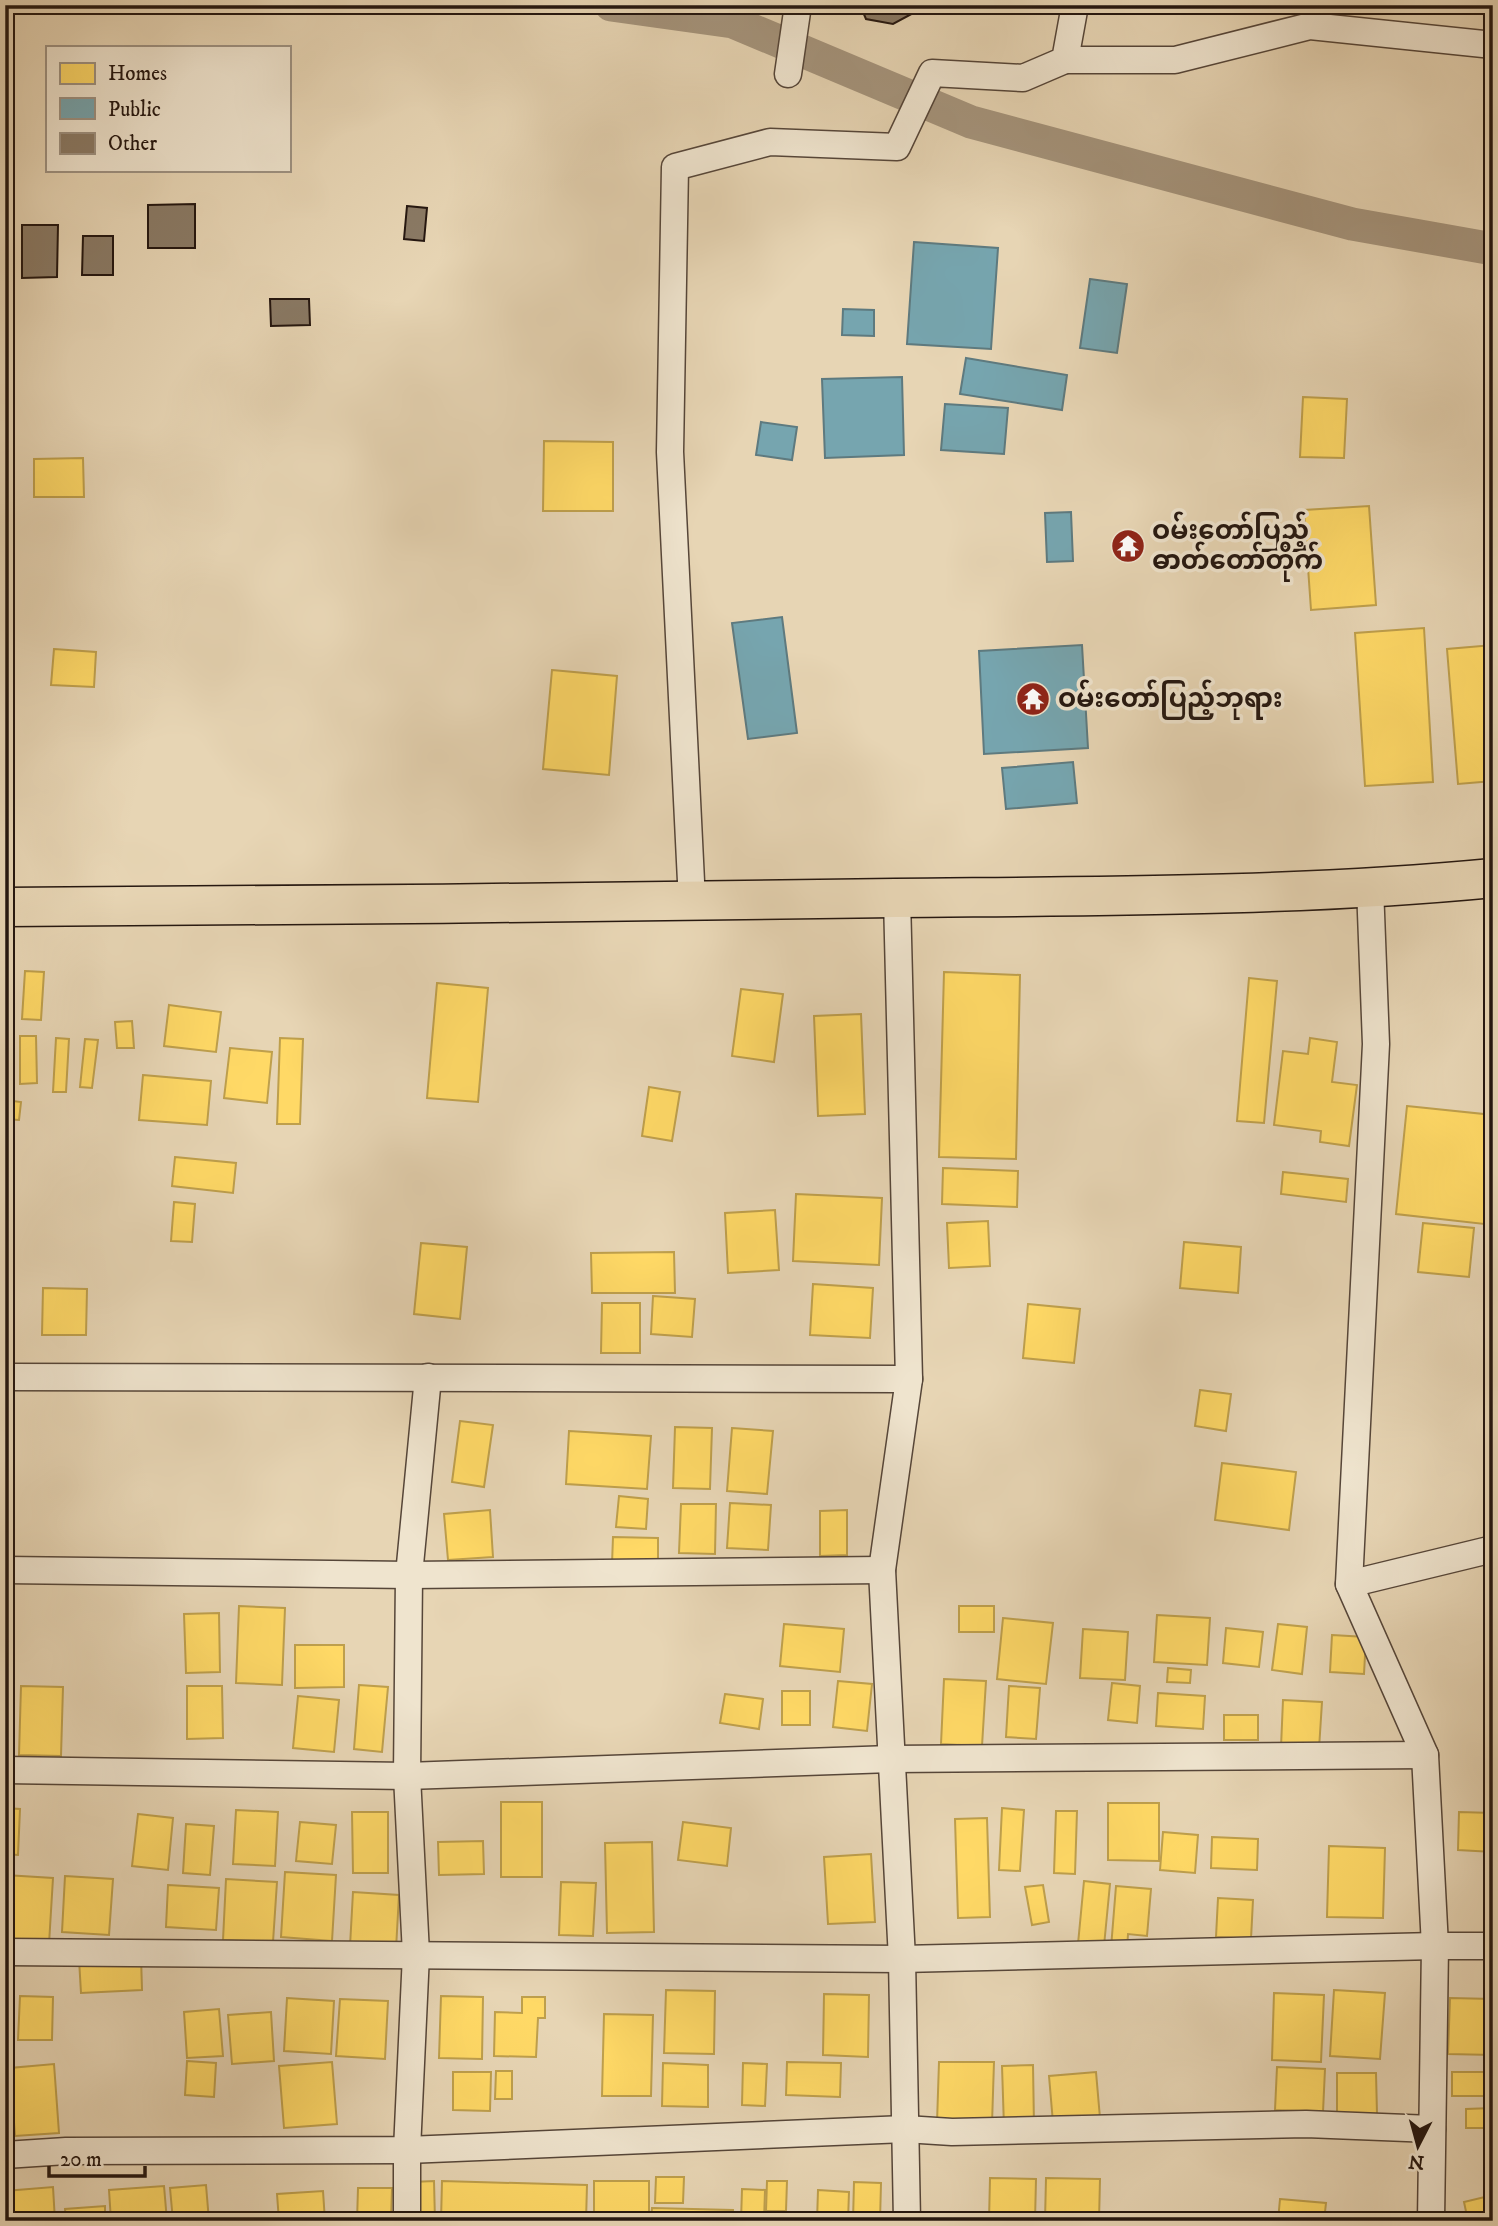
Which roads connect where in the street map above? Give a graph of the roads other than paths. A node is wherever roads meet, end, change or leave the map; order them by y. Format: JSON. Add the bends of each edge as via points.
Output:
{"nodes":[{"id":1,"x":1075,"y":5,"type":"edge"},
{"id":2,"x":797,"y":14,"type":"edge"},
{"id":3,"x":1493,"y":45,"type":"edge"},
{"id":4,"x":1065,"y":60,"type":"junction"},
{"id":5,"x":790,"y":66,"type":"dead end"},
{"id":6,"x":1493,"y":878,"type":"edge"},
{"id":7,"x":1370,"y":887,"type":"junction"},
{"id":8,"x":897,"y":898,"type":"junction"},
{"id":9,"x":692,"y":902,"type":"junction"},
{"id":10,"x":5,"y":907,"type":"edge"},
{"id":11,"x":5,"y":1377,"type":"edge"},
{"id":12,"x":428,"y":1377,"type":"junction"},
{"id":13,"x":909,"y":1379,"type":"junction"},
{"id":14,"x":1493,"y":1549,"type":"edge"},
{"id":15,"x":5,"y":1570,"type":"edge"},
{"id":16,"x":883,"y":1570,"type":"junction"},
{"id":17,"x":409,"y":1574,"type":"junction"},
{"id":18,"x":1349,"y":1584,"type":"junction"},
{"id":19,"x":1425,"y":1755,"type":"junction"},
{"id":20,"x":891,"y":1759,"type":"junction"},
{"id":21,"x":5,"y":1770,"type":"edge"},
{"id":22,"x":407,"y":1776,"type":"junction"},
{"id":23,"x":1435,"y":1946,"type":"junction"},
{"id":24,"x":1493,"y":1946,"type":"edge"},
{"id":25,"x":5,"y":1952,"type":"edge"},
{"id":26,"x":416,"y":1954,"type":"junction"},
{"id":27,"x":902,"y":1959,"type":"junction"},
{"id":28,"x":905,"y":2129,"type":"junction"},
{"id":29,"x":1432,"y":2129,"type":"junction"},
{"id":30,"x":407,"y":2150,"type":"junction"},
{"id":31,"x":5,"y":2155,"type":"edge"},
{"id":32,"x":407,"y":2221,"type":"edge"},
{"id":33,"x":907,"y":2221,"type":"edge"},
{"id":34,"x":1431,"y":2221,"type":"edge"}],
"edges":[{"from":1,"to":4,"type":"street"},
{"from":2,"to":5,"type":"street"},
{"from":3,"to":4,"type":"street","via":[[1310,26],[1175,60]]},
{"from":4,"to":9,"type":"street","via":[[1023,78],[932,73],[897,147],[770,142],[676,167],[670,452]]},
{"from":6,"to":7,"type":"highway"},
{"from":7,"to":8,"type":"highway","via":[[1178,895]]},
{"from":7,"to":18,"type":"street","via":[[1376,1044]]},
{"from":8,"to":9,"type":"highway"},
{"from":8,"to":13,"type":"street"},
{"from":9,"to":10,"type":"highway"},
{"from":11,"to":12,"type":"street"},
{"from":12,"to":13,"type":"street"},
{"from":12,"to":17,"type":"street"},
{"from":13,"to":16,"type":"street"},
{"from":14,"to":18,"type":"street"},
{"from":15,"to":17,"type":"street"},
{"from":16,"to":17,"type":"street"},
{"from":16,"to":20,"type":"street"},
{"from":17,"to":22,"type":"street"},
{"from":18,"to":19,"type":"street"},
{"from":19,"to":20,"type":"street"},
{"from":19,"to":23,"type":"street"},
{"from":20,"to":22,"type":"street"},
{"from":20,"to":27,"type":"street"},
{"from":21,"to":22,"type":"street"},
{"from":22,"to":26,"type":"street"},
{"from":23,"to":24,"type":"street"},
{"from":23,"to":27,"type":"street"},
{"from":23,"to":29,"type":"street"},
{"from":25,"to":26,"type":"street"},
{"from":26,"to":27,"type":"street"},
{"from":26,"to":30,"type":"street"},
{"from":27,"to":28,"type":"street"},
{"from":28,"to":29,"type":"street","via":[[952,2132],[1306,2124]]},
{"from":28,"to":30,"type":"street"},
{"from":28,"to":33,"type":"street"},
{"from":29,"to":34,"type":"street"},
{"from":30,"to":31,"type":"street"},
{"from":30,"to":32,"type":"street"}]}
